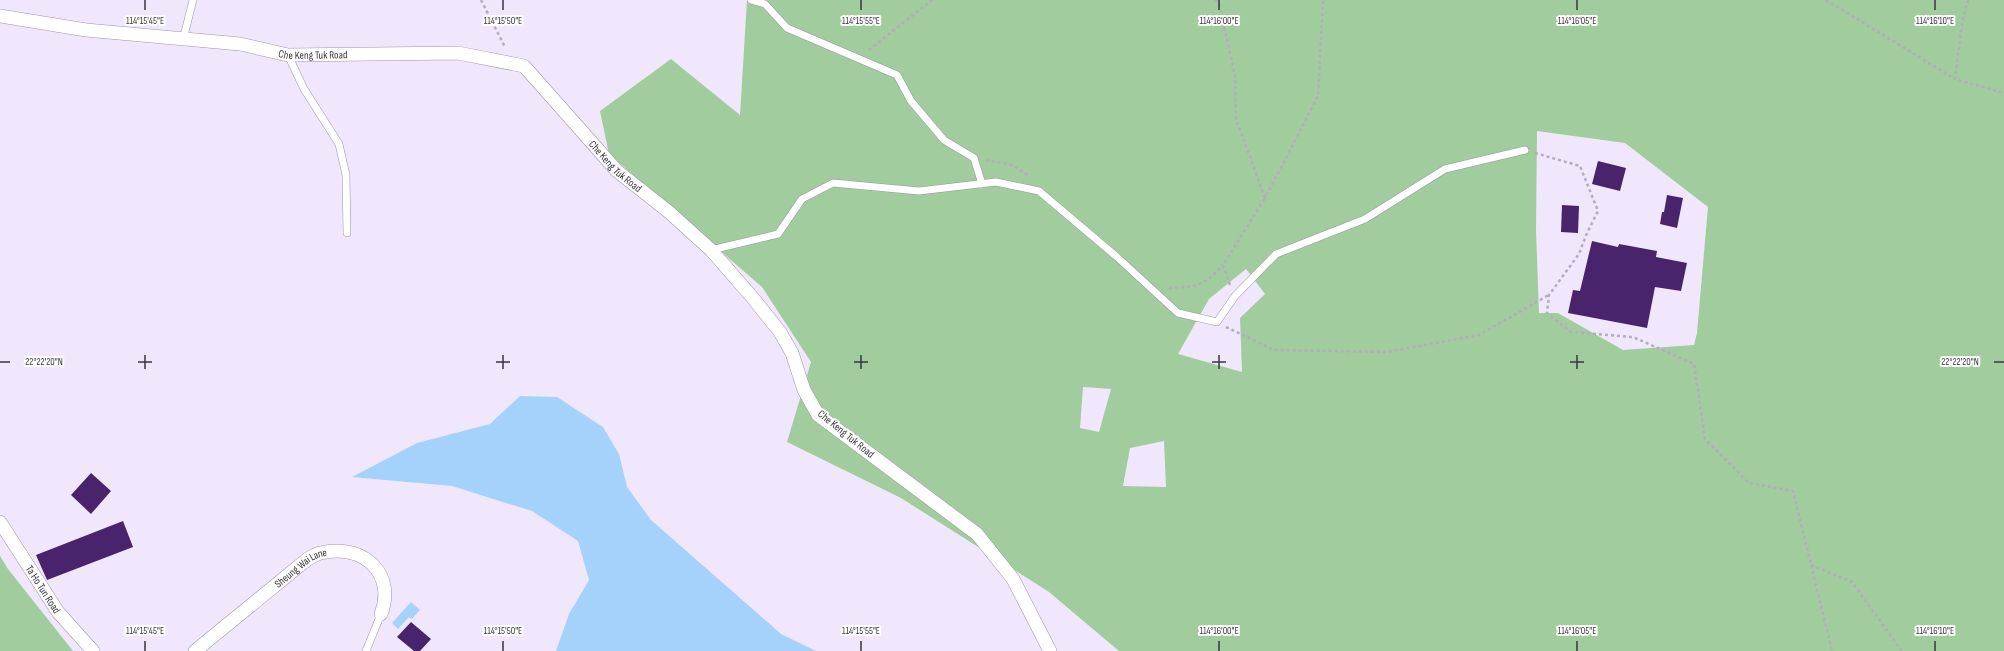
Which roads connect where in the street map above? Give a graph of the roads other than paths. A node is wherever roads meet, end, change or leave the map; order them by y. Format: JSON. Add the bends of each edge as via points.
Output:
{"nodes":[{"id":1,"x":192,"y":0,"type":"edge"},
{"id":2,"x":751,"y":0,"type":"edge"},
{"id":3,"x":0,"y":16,"type":"edge"},
{"id":4,"x":183,"y":40,"type":"junction"},
{"id":5,"x":288,"y":55,"type":"junction"},
{"id":6,"x":1525,"y":150,"type":"road end"},
{"id":7,"x":982,"y":184,"type":"junction"},
{"id":8,"x":348,"y":233,"type":"dead end"},
{"id":9,"x":711,"y":250,"type":"junction"},
{"id":10,"x":0,"y":522,"type":"edge"},
{"id":11,"x":381,"y":614,"type":"joint"},
{"id":12,"x":93,"y":651,"type":"edge"},
{"id":13,"x":195,"y":651,"type":"edge"},
{"id":14,"x":366,"y":651,"type":"edge"},
{"id":15,"x":1050,"y":651,"type":"edge"}],
"edges":[{"from":1,"to":4,"type":"lane"},
{"from":2,"to":7,"type":"lane","via":[[765,4],[787,28],[897,75],[911,101],[944,140],[974,158]]},
{"from":3,"to":4,"type":"street","name":"Che Keng Tuk Road","via":[[86,30]]},
{"from":4,"to":5,"type":"street","name":"Che Keng Tuk Road","via":[[240,44]]},
{"from":5,"to":8,"type":"lane","via":[[304,89],[340,144],[346,175]]},
{"from":5,"to":9,"type":"street","name":"Che Keng Tuk Road","via":[[458,53],[524,66],[618,171]]},
{"from":6,"to":7,"type":"lane","via":[[1445,169],[1364,219],[1276,254],[1235,296],[1217,322],[1178,314],[1117,257],[1039,191],[996,182]]},
{"from":7,"to":9,"type":"lane","via":[[919,191],[832,183],[802,199],[778,234]]},
{"from":9,"to":15,"type":"street","name":"Che Keng Tuk Road","via":[[780,332],[792,353],[804,390],[818,415],[978,534],[1013,579]]},
{"from":10,"to":12,"type":"street","name":"Ta Ho Tun Road","via":[[58,612]]},
{"from":11,"to":13,"type":"street","name":"Sheung Wai Lane","via":[[386,592],[384,581],[378,571],[367,560],[354,554],[340,550],[325,552],[311,557],[299,566]]},
{"from":11,"to":14,"type":"lane"}]}
